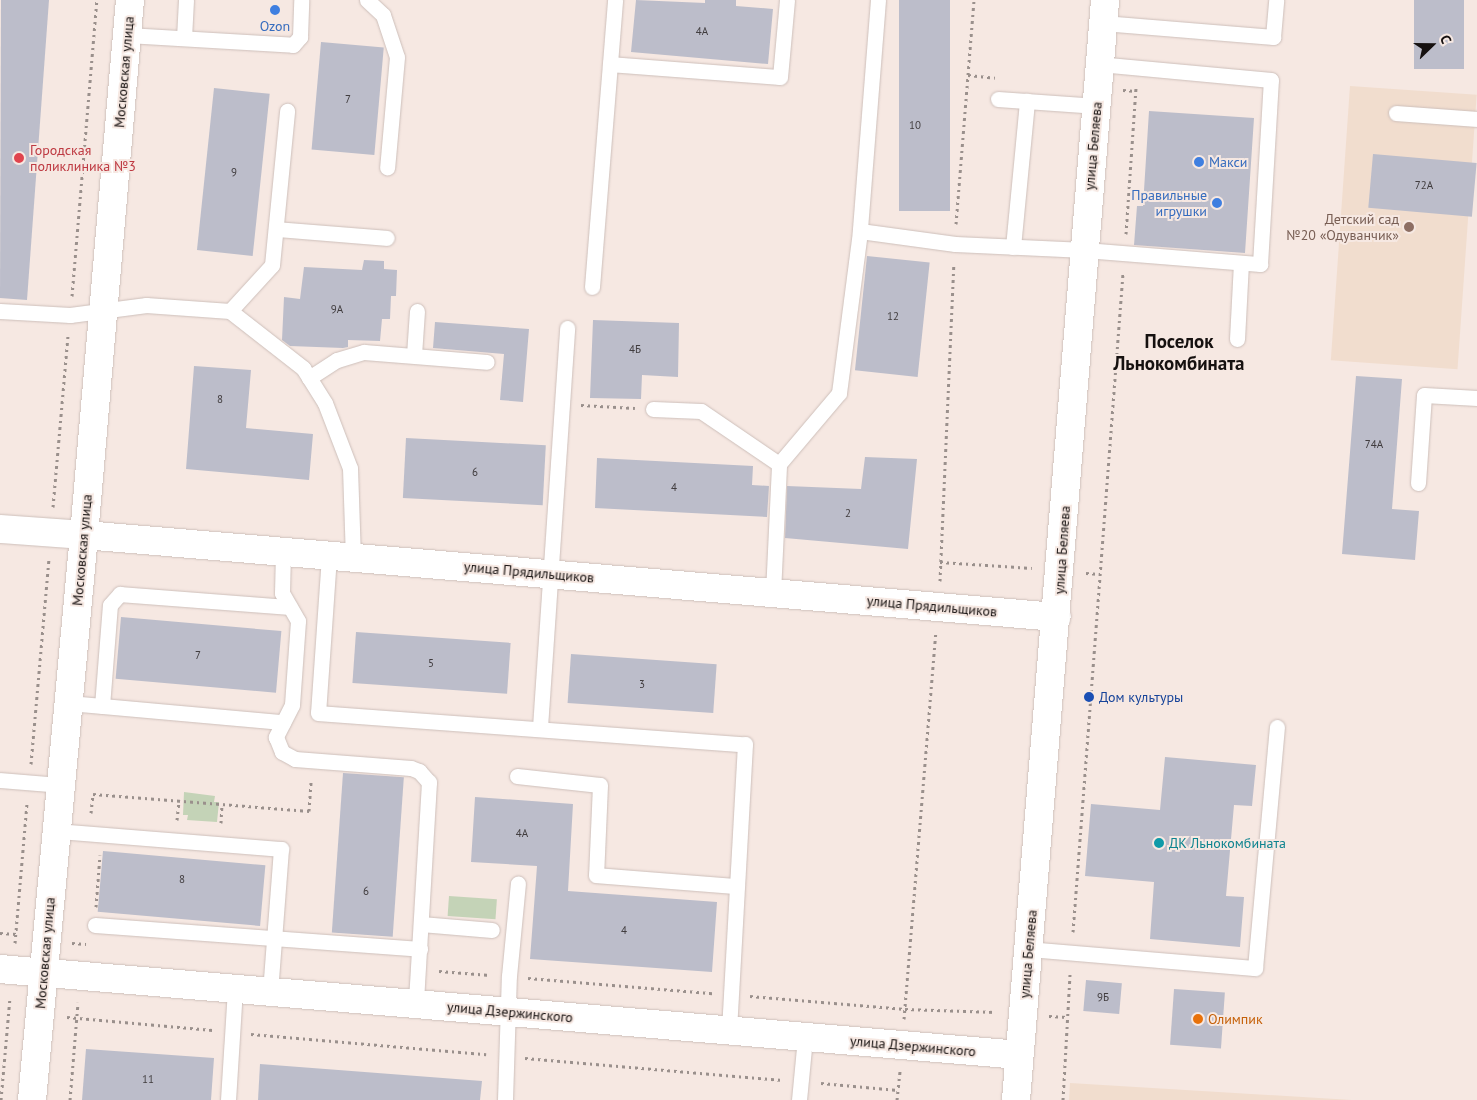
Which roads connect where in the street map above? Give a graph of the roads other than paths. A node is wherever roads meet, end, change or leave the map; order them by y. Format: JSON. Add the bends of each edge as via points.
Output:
{"nodes":[{"id":1,"x":130,"y":0,"type":"edge"},
{"id":2,"x":186,"y":0,"type":"edge"},
{"id":3,"x":301,"y":0,"type":"edge"},
{"id":4,"x":367,"y":0,"type":"edge"},
{"id":5,"x":615,"y":0,"type":"edge"},
{"id":6,"x":787,"y":0,"type":"edge"},
{"id":7,"x":878,"y":0,"type":"edge"},
{"id":8,"x":1276,"y":0,"type":"edge"},
{"id":9,"x":1104,"y":12,"type":"edge"},
{"id":10,"x":127,"y":35,"type":"junction"},
{"id":11,"x":184,"y":38,"type":"junction"},
{"id":12,"x":610,"y":64,"type":"junction"},
{"id":13,"x":1100,"y":64,"type":"junction"},
{"id":14,"x":998,"y":99,"type":"dead end"},
{"id":15,"x":1027,"y":101,"type":"junction"},
{"id":16,"x":1097,"y":106,"type":"junction"},
{"id":17,"x":287,"y":111,"type":"dead end"},
{"id":18,"x":1396,"y":113,"type":"dead end"},
{"id":19,"x":1477,"y":119,"type":"edge"},
{"id":20,"x":387,"y":168,"type":"dead end"},
{"id":21,"x":276,"y":228,"type":"junction"},
{"id":22,"x":860,"y":231,"type":"junction"},
{"id":23,"x":387,"y":238,"type":"dead end"},
{"id":24,"x":1014,"y":247,"type":"junction"},
{"id":25,"x":1085,"y":250,"type":"junction"},
{"id":26,"x":1241,"y":263,"type":"junction"},
{"id":27,"x":592,"y":287,"type":"dead end"},
{"id":28,"x":103,"y":309,"type":"junction"},
{"id":29,"x":0,"y":311,"type":"edge"},
{"id":30,"x":230,"y":311,"type":"junction"},
{"id":31,"x":417,"y":312,"type":"dead end"},
{"id":32,"x":567,"y":328,"type":"dead end"},
{"id":33,"x":1237,"y":339,"type":"dead end"},
{"id":34,"x":414,"y":355,"type":"junction"},
{"id":35,"x":486,"y":362,"type":"dead end"},
{"id":36,"x":310,"y":378,"type":"junction"},
{"id":37,"x":1477,"y":398,"type":"edge"},
{"id":38,"x":653,"y":409,"type":"road end"},
{"id":39,"x":779,"y":464,"type":"junction"},
{"id":40,"x":1418,"y":483,"type":"dead end"},
{"id":41,"x":0,"y":529,"type":"edge"},
{"id":42,"x":84,"y":535,"type":"junction"},
{"id":43,"x":283,"y":552,"type":"junction"},
{"id":44,"x":341,"y":557,"type":"junction"},
{"id":45,"x":552,"y":574,"type":"junction"},
{"id":46,"x":773,"y":593,"type":"junction"},
{"id":47,"x":290,"y":607,"type":"junction"},
{"id":48,"x":1057,"y":617,"type":"junction"},
{"id":49,"x":68,"y":703,"type":"junction"},
{"id":50,"x":102,"y":706,"type":"junction"},
{"id":51,"x":283,"y":722,"type":"junction"},
{"id":52,"x":540,"y":727,"type":"junction"},
{"id":53,"x":1276,"y":727,"type":"dead end"},
{"id":54,"x":517,"y":776,"type":"dead end"},
{"id":55,"x":0,"y":780,"type":"edge"},
{"id":56,"x":61,"y":785,"type":"junction"},
{"id":57,"x":57,"y":831,"type":"junction"},
{"id":58,"x":518,"y":883,"type":"dead end"},
{"id":59,"x":737,"y":886,"type":"junction"},
{"id":60,"x":421,"y":924,"type":"junction"},
{"id":61,"x":95,"y":925,"type":"road end"},
{"id":62,"x":492,"y":930,"type":"dead end"},
{"id":63,"x":274,"y":938,"type":"junction"},
{"id":64,"x":420,"y":949,"type":"junction"},
{"id":65,"x":1028,"y":949,"type":"junction"},
{"id":66,"x":0,"y":969,"type":"edge"},
{"id":67,"x":44,"y":972,"type":"junction"},
{"id":68,"x":235,"y":988,"type":"junction"},
{"id":69,"x":270,"y":991,"type":"junction"},
{"id":70,"x":416,"y":1004,"type":"junction"},
{"id":71,"x":508,"y":1012,"type":"junction"},
{"id":72,"x":729,"y":1031,"type":"junction"},
{"id":73,"x":805,"y":1038,"type":"junction"},
{"id":74,"x":1019,"y":1055,"type":"junction"},
{"id":75,"x":32,"y":1100,"type":"edge"},
{"id":76,"x":228,"y":1100,"type":"edge"},
{"id":77,"x":505,"y":1100,"type":"edge"},
{"id":78,"x":799,"y":1100,"type":"edge"},
{"id":79,"x":1016,"y":1100,"type":"edge"}],
"edges":[{"from":1,"to":10,"type":"street","name":"Московская улица"},
{"from":2,"to":11,"type":"lane"},
{"from":3,"to":11,"type":"lane","via":[[300,37],[293,45]]},
{"from":4,"to":20,"type":"lane","via":[[382,15],[397,57]]},
{"from":5,"to":12,"type":"lane"},
{"from":6,"to":12,"type":"lane","via":[[780,77]]},
{"from":7,"to":22,"type":"lane"},
{"from":8,"to":9,"type":"lane","via":[[1273,37]]},
{"from":9,"to":13,"type":"street","name":"улица Беляева"},
{"from":10,"to":11,"type":"lane"},
{"from":10,"to":28,"type":"street","name":"Московская улица"},
{"from":12,"to":27,"type":"lane"},
{"from":13,"to":16,"type":"street","name":"улица Беляева"},
{"from":13,"to":26,"type":"lane","via":[[1271,80],[1260,264]]},
{"from":14,"to":15,"type":"lane"},
{"from":15,"to":16,"type":"lane"},
{"from":15,"to":24,"type":"lane"},
{"from":16,"to":25,"type":"street","name":"улица Беляева"},
{"from":17,"to":21,"type":"lane"},
{"from":18,"to":19,"type":"lane"},
{"from":21,"to":23,"type":"lane"},
{"from":21,"to":30,"type":"lane","via":[[272,265]]},
{"from":22,"to":24,"type":"lane","via":[[955,244]]},
{"from":22,"to":39,"type":"lane","via":[[840,393]]},
{"from":24,"to":25,"type":"lane"},
{"from":25,"to":26,"type":"lane"},
{"from":25,"to":48,"type":"street","name":"улица Беляева"},
{"from":26,"to":33,"type":"lane"},
{"from":28,"to":29,"type":"lane","via":[[70,315]]},
{"from":28,"to":30,"type":"lane","via":[[146,305]]},
{"from":28,"to":42,"type":"street","name":"Московская улица"},
{"from":30,"to":36,"type":"lane","via":[[303,368]]},
{"from":31,"to":34,"type":"lane"},
{"from":32,"to":45,"type":"lane"},
{"from":34,"to":35,"type":"lane"},
{"from":34,"to":36,"type":"lane","via":[[364,352],[337,360]]},
{"from":36,"to":44,"type":"lane","via":[[325,403],[350,468]]},
{"from":37,"to":40,"type":"lane","via":[[1424,395]]},
{"from":38,"to":39,"type":"lane","via":[[701,411]]},
{"from":39,"to":46,"type":"lane"},
{"from":41,"to":42,"type":"street","name":"улица Прядильщиков"},
{"from":42,"to":43,"type":"street","name":"улица Прядильщиков"},
{"from":42,"to":49,"type":"street","name":"Московская улица"},
{"from":43,"to":44,"type":"street","name":"улица Прядильщиков"},
{"from":43,"to":47,"type":"lane","via":[[282,593]]},
{"from":44,"to":45,"type":"street","name":"улица Прядильщиков"},
{"from":44,"to":52,"type":"lane","via":[[318,712]]},
{"from":45,"to":46,"type":"street","name":"улица Прядильщиков"},
{"from":45,"to":52,"type":"lane"},
{"from":46,"to":48,"type":"street","name":"улица Прядильщиков"},
{"from":47,"to":50,"type":"lane","via":[[126,594],[115,597],[110,605]]},
{"from":47,"to":51,"type":"lane","via":[[298,621],[292,705]]},
{"from":48,"to":65,"type":"street","name":"улица Беляева"},
{"from":49,"to":50,"type":"lane"},
{"from":49,"to":56,"type":"street","name":"Московская улица"},
{"from":50,"to":51,"type":"lane"},
{"from":51,"to":60,"type":"lane","via":[[276,737],[282,752],[295,759],[411,768],[419,771],[429,782]]},
{"from":52,"to":59,"type":"lane","via":[[745,744]]},
{"from":53,"to":65,"type":"lane","via":[[1256,968]]},
{"from":54,"to":59,"type":"lane","via":[[600,785],[596,875]]},
{"from":55,"to":56,"type":"lane"},
{"from":56,"to":57,"type":"street","name":"Московская улица"},
{"from":57,"to":63,"type":"lane","via":[[281,849]]},
{"from":57,"to":67,"type":"street","name":"Московская улица"},
{"from":58,"to":71,"type":"lane"},
{"from":59,"to":72,"type":"lane"},
{"from":60,"to":62,"type":"lane"},
{"from":60,"to":64,"type":"lane"},
{"from":61,"to":63,"type":"lane"},
{"from":63,"to":64,"type":"lane"},
{"from":63,"to":69,"type":"lane"},
{"from":64,"to":70,"type":"lane"},
{"from":65,"to":74,"type":"street","name":"улица Беляева"},
{"from":66,"to":67,"type":"street","name":"улица Дзержинского"},
{"from":67,"to":68,"type":"street","name":"улица Дзержинского"},
{"from":67,"to":75,"type":"street","name":"Московская улица"},
{"from":68,"to":69,"type":"street","name":"улица Дзержинского"},
{"from":68,"to":76,"type":"lane"},
{"from":69,"to":70,"type":"street","name":"улица Дзержинского"},
{"from":70,"to":71,"type":"street","name":"улица Дзержинского"},
{"from":71,"to":72,"type":"street","name":"улица Дзержинского"},
{"from":71,"to":77,"type":"lane"},
{"from":72,"to":73,"type":"street","name":"улица Дзержинского"},
{"from":73,"to":74,"type":"street","name":"улица Дзержинского"},
{"from":73,"to":78,"type":"lane"},
{"from":74,"to":79,"type":"street","name":"улица Беляева"}]}
